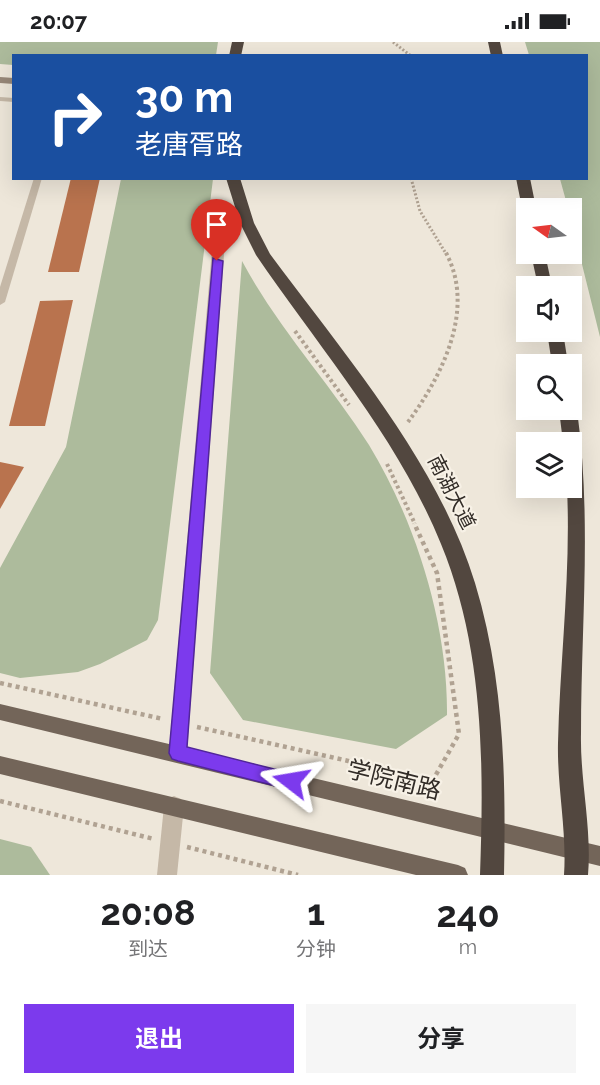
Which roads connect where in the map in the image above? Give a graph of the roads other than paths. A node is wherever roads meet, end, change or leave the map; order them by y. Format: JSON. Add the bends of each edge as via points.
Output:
{"nodes":[{"id":1,"x":37,"y":180,"type":"edge"},
{"id":2,"x":235,"y":180,"type":"edge"},
{"id":3,"x":523,"y":180,"type":"edge"},
{"id":4,"x":527,"y":198,"type":"edge"},
{"id":5,"x":221,"y":214,"type":"dead end"},
{"id":6,"x":0,"y":302,"type":"edge"},
{"id":7,"x":569,"y":420,"type":"edge"},
{"id":8,"x":0,"y":712,"type":"edge"},
{"id":9,"x":178,"y":753,"type":"junction"},
{"id":10,"x":0,"y":765,"type":"edge"},
{"id":11,"x":174,"y":807,"type":"junction"},
{"id":12,"x":494,"y":831,"type":"junction"},
{"id":13,"x":585,"y":861,"type":"edge"},
{"id":14,"x":167,"y":875,"type":"edge"},
{"id":15,"x":458,"y":875,"type":"edge"},
{"id":16,"x":492,"y":875,"type":"edge"}],
"edges":[{"from":1,"to":6,"type":"lane"},
{"from":2,"to":12,"type":"highway","name":"南湖大道","via":[[247,223],[263,255],[390,432],[452,545],[483,664],[493,754]]},
{"from":3,"to":4,"type":"highway"},
{"from":5,"to":9,"type":"street"},
{"from":7,"to":13,"type":"highway","via":[[579,551],[569,763]]},
{"from":8,"to":9,"type":"main road","name":"学院南路"},
{"from":9,"to":12,"type":"main road","name":"学院南路"},
{"from":10,"to":11,"type":"main road"},
{"from":11,"to":14,"type":"street"},
{"from":11,"to":15,"type":"main road"},
{"from":12,"to":13,"type":"main road","name":"学院南路"},
{"from":12,"to":16,"type":"highway","name":"南湖大道"}]}
